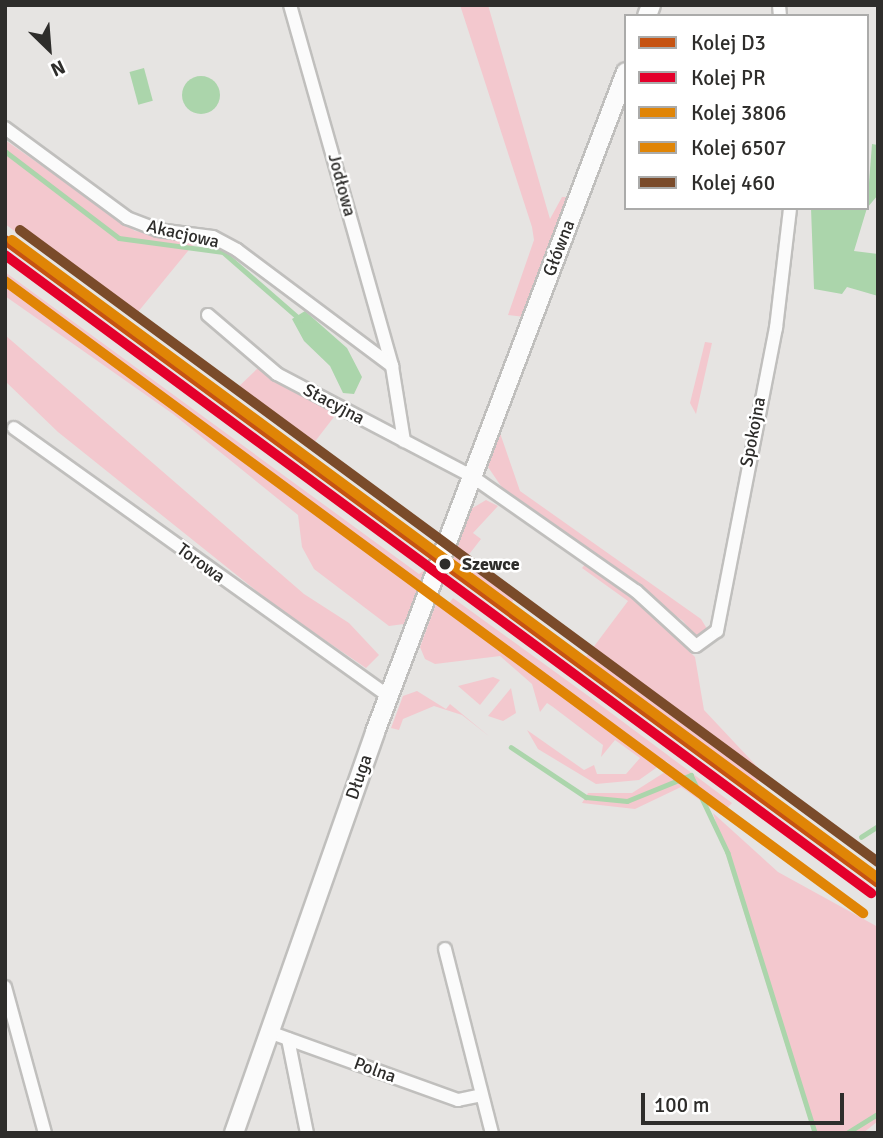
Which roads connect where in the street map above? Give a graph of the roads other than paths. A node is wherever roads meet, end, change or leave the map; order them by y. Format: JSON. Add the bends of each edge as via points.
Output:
{"nodes":[{"id":1,"x":290,"y":5,"type":"edge"},
{"id":2,"x":624,"y":77,"type":"edge"},
{"id":3,"x":5,"y":128,"type":"edge"},
{"id":4,"x":790,"y":210,"type":"edge"},
{"id":5,"x":208,"y":315,"type":"dead end"},
{"id":6,"x":392,"y":366,"type":"junction"},
{"id":7,"x":493,"y":424,"type":"joint"},
{"id":8,"x":14,"y":428,"type":"dead end"},
{"id":9,"x":404,"y":441,"type":"junction"},
{"id":10,"x":473,"y":477,"type":"junction"},
{"id":11,"x":696,"y":646,"type":"joint"},
{"id":12,"x":389,"y":696,"type":"junction"},
{"id":13,"x":444,"y":949,"type":"dead end"},
{"id":14,"x":5,"y":987,"type":"edge"},
{"id":15,"x":270,"y":1032,"type":"junction"},
{"id":16,"x":288,"y":1039,"type":"junction"},
{"id":17,"x":481,"y":1095,"type":"junction"},
{"id":18,"x":45,"y":1133,"type":"edge"},
{"id":19,"x":234,"y":1133,"type":"edge"},
{"id":20,"x":307,"y":1133,"type":"edge"},
{"id":21,"x":492,"y":1133,"type":"edge"}],
"edges":[{"from":1,"to":6,"type":"street","name":"Jodłowa"},
{"from":2,"to":7,"type":"street","name":"Główna"},
{"from":3,"to":6,"type":"street","name":"Akacjowa","via":[[127,218],[158,230],[213,237],[237,250]]},
{"from":4,"to":11,"type":"street","name":"Spokojna","via":[[776,328],[717,631]]},
{"from":5,"to":9,"type":"street","name":"Stacyjna","via":[[277,373]]},
{"from":6,"to":9,"type":"street","name":"Jodłowa"},
{"from":7,"to":10,"type":"street","name":"Długa"},
{"from":8,"to":12,"type":"street","name":"Torowa"},
{"from":9,"to":10,"type":"street","name":"Stacyjna"},
{"from":10,"to":11,"type":"street","name":"Stacyjna","via":[[636,591]]},
{"from":10,"to":12,"type":"street","name":"Długa"},
{"from":12,"to":15,"type":"street","name":"Długa"},
{"from":13,"to":17,"type":"street"},
{"from":14,"to":18,"type":"street"},
{"from":15,"to":16,"type":"street","name":"Polna"},
{"from":15,"to":19,"type":"street","name":"Długa"},
{"from":16,"to":17,"type":"street","name":"Polna","via":[[458,1100]]},
{"from":16,"to":20,"type":"street"},
{"from":17,"to":21,"type":"street"}]}
